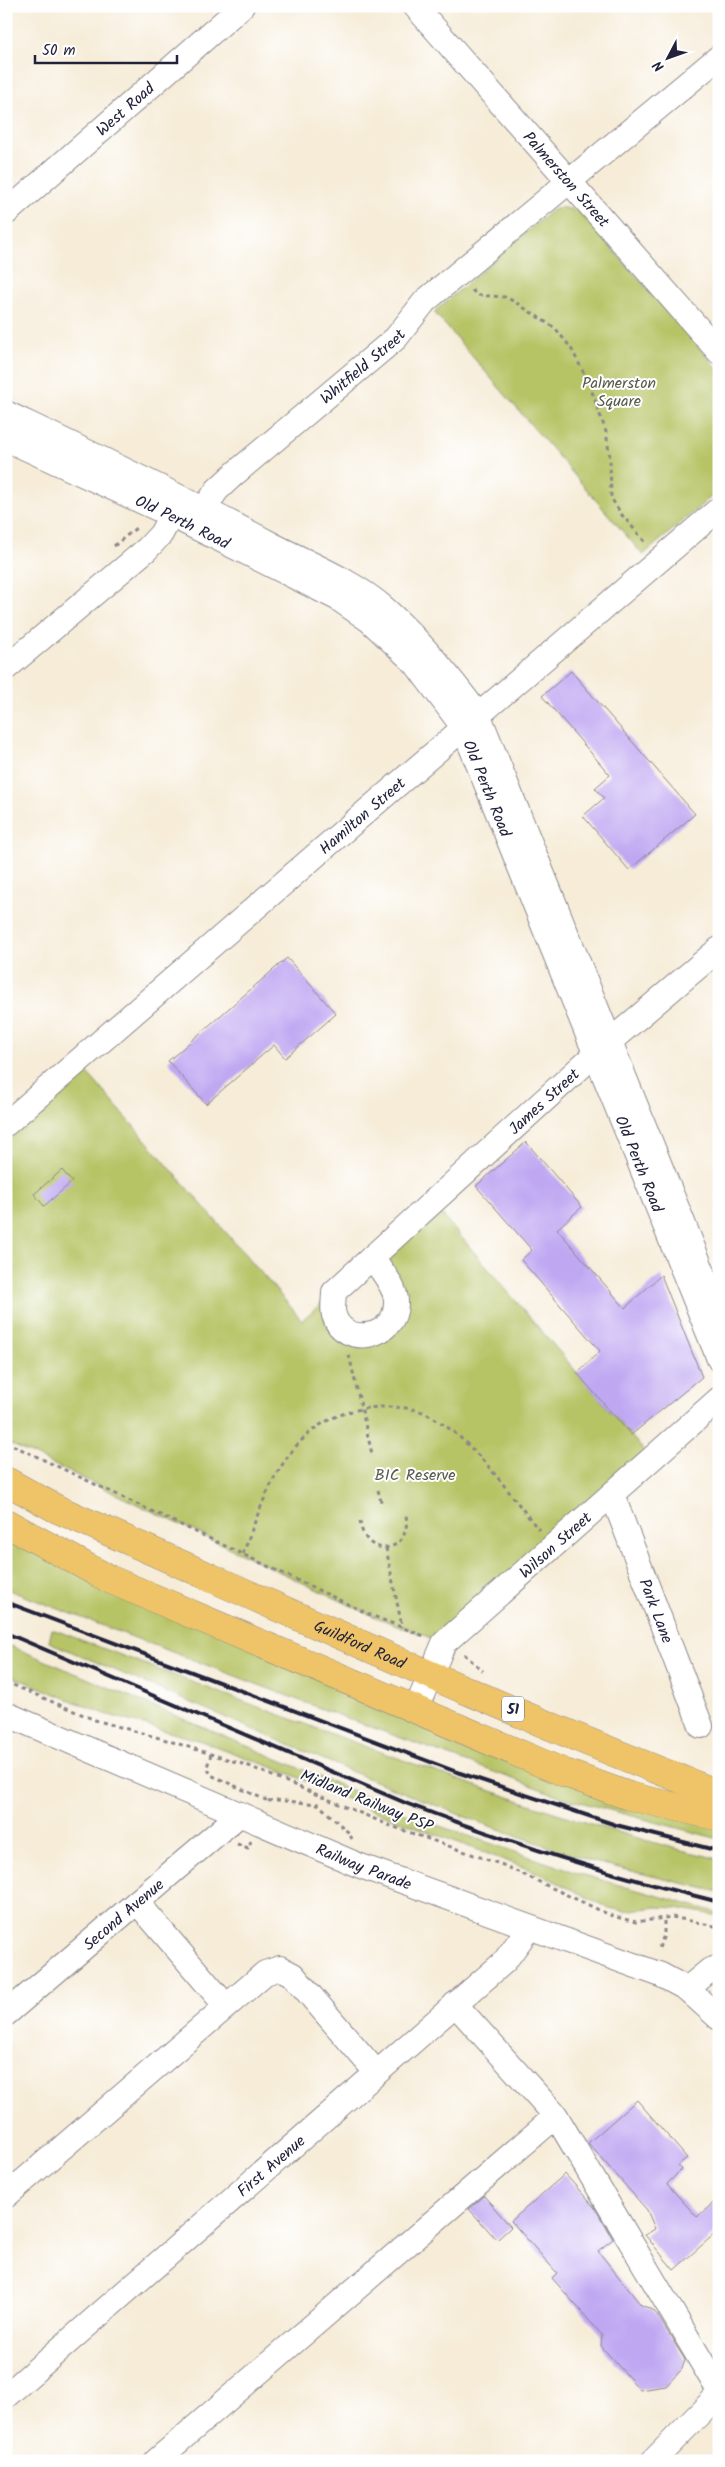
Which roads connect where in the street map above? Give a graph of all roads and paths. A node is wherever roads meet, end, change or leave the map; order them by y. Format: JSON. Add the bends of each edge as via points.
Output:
{"nodes":[{"id":1,"x":242,"y":6,"type":"edge"},
{"id":2,"x":416,"y":6,"type":"edge"},
{"id":3,"x":719,"y":58,"type":"edge"},
{"id":4,"x":568,"y":183,"type":"junction"},
{"id":5,"x":6,"y":213,"type":"edge"},
{"id":6,"x":458,"y":274,"type":"junction"},
{"id":7,"x":719,"y":352,"type":"edge"},
{"id":8,"x":6,"y":413,"type":"edge"},
{"id":9,"x":6,"y":439,"type":"edge"},
{"id":10,"x":136,"y":499,"type":"junction"},
{"id":11,"x":204,"y":508,"type":"junction"},
{"id":12,"x":719,"y":509,"type":"edge"},
{"id":13,"x":171,"y":515,"type":"junction"},
{"id":14,"x":111,"y":549,"type":"dead end"},
{"id":15,"x":660,"y":560,"type":"junction"},
{"id":16,"x":6,"y":668,"type":"edge"},
{"id":17,"x":471,"y":722,"type":"junction"},
{"id":18,"x":719,"y":949,"type":"edge"},
{"id":19,"x":603,"y":1048,"type":"junction"},
{"id":20,"x":6,"y":1124,"type":"edge"},
{"id":21,"x":372,"y":1258,"type":"junction"},
{"id":22,"x":719,"y":1312,"type":"edge"},
{"id":23,"x":344,"y":1329,"type":"junction"},
{"id":24,"x":719,"y":1359,"type":"edge"},
{"id":25,"x":719,"y":1399,"type":"edge"},
{"id":26,"x":362,"y":1410,"type":"junction"},
{"id":27,"x":6,"y":1442,"type":"edge"},
{"id":28,"x":372,"y":1454,"type":"dead end"},
{"id":29,"x":6,"y":1481,"type":"edge"},
{"id":30,"x":378,"y":1490,"type":"dead end"},
{"id":31,"x":612,"y":1494,"type":"junction"},
{"id":32,"x":382,"y":1505,"type":"dead end"},
{"id":33,"x":406,"y":1515,"type":"dead end"},
{"id":34,"x":360,"y":1520,"type":"dead end"},
{"id":35,"x":6,"y":1524,"type":"edge"},
{"id":36,"x":553,"y":1546,"type":"junction"},
{"id":37,"x":386,"y":1548,"type":"junction"},
{"id":38,"x":243,"y":1554,"type":"junction"},
{"id":39,"x":403,"y":1628,"type":"junction"},
{"id":40,"x":444,"y":1644,"type":"junction"},
{"id":41,"x":431,"y":1674,"type":"junction"},
{"id":42,"x":6,"y":1682,"type":"edge"},
{"id":43,"x":416,"y":1708,"type":"junction"},
{"id":44,"x":6,"y":1714,"type":"edge"},
{"id":45,"x":701,"y":1726,"type":"dead end"},
{"id":46,"x":211,"y":1754,"type":"junction"},
{"id":47,"x":719,"y":1794,"type":"edge"},
{"id":48,"x":240,"y":1814,"type":"junction"},
{"id":49,"x":719,"y":1817,"type":"edge"},
{"id":50,"x":358,"y":1865,"type":"junction"},
{"id":51,"x":137,"y":1902,"type":"junction"},
{"id":52,"x":664,"y":1919,"type":"junction"},
{"id":53,"x":526,"y":1926,"type":"junction"},
{"id":54,"x":719,"y":1927,"type":"edge"},
{"id":55,"x":659,"y":1948,"type":"dead end"},
{"id":56,"x":719,"y":1967,"type":"edge"},
{"id":57,"x":687,"y":1989,"type":"junction"},
{"id":58,"x":455,"y":2004,"type":"junction"},
{"id":59,"x":226,"y":2006,"type":"junction"},
{"id":60,"x":6,"y":2014,"type":"edge"},
{"id":61,"x":719,"y":2018,"type":"edge"},
{"id":62,"x":376,"y":2072,"type":"junction"},
{"id":63,"x":556,"y":2116,"type":"junction"},
{"id":64,"x":6,"y":2196,"type":"edge"},
{"id":65,"x":719,"y":2392,"type":"edge"},
{"id":66,"x":6,"y":2396,"type":"edge"},
{"id":67,"x":156,"y":2461,"type":"edge"},
{"id":68,"x":653,"y":2461,"type":"edge"}],
"edges":[{"from":1,"to":5,"type":"street","name":"West Road"},
{"from":2,"to":4,"type":"street","name":"Palmerston Street"},
{"from":3,"to":4,"type":"street","name":"Whitfield Street"},
{"from":4,"to":6,"type":"street","name":"Whitfield Street"},
{"from":4,"to":7,"type":"street","name":"Palmerston Street"},
{"from":6,"to":11,"type":"street","name":"Whitfield Street","via":[[425,301],[396,338],[216,490]]},
{"from":6,"to":15,"type":"path","via":[[477,294],[505,297],[545,321],[564,337],[581,364],[598,403],[610,458],[611,498]]},
{"from":8,"to":11,"type":"street","name":"Old Perth Road"},
{"from":9,"to":10,"type":"street","name":"Old Perth Road"},
{"from":10,"to":13,"type":"street","name":"Old Perth Road"},
{"from":10,"to":14,"type":"path","via":[[131,508],[141,523]]},
{"from":11,"to":13,"type":"street"},
{"from":11,"to":17,"type":"street","name":"Old Perth Road","via":[[383,607],[460,691]]},
{"from":12,"to":15,"type":"street","name":"Hamilton Street"},
{"from":13,"to":16,"type":"street","via":[[162,534],[147,548]]},
{"from":13,"to":17,"type":"street","name":"Old Perth Road","via":[[337,598],[369,620]]},
{"from":15,"to":17,"type":"street","name":"Hamilton Street"},
{"from":17,"to":19,"type":"street","name":"Old Perth Road"},
{"from":17,"to":20,"type":"street","name":"Hamilton Street"},
{"from":18,"to":19,"type":"street","name":"James Street"},
{"from":19,"to":21,"type":"street","name":"James Street"},
{"from":19,"to":22,"type":"street","name":"Old Perth Road"},
{"from":19,"to":24,"type":"street","name":"Old Perth Road"},
{"from":21,"to":23,"type":"street","name":"James Street","via":[[334,1292],[334,1316]]},
{"from":21,"to":23,"type":"street","via":[[389,1282],[396,1300],[392,1320],[376,1334],[361,1336]]},
{"from":23,"to":26,"type":"path"},
{"from":25,"to":31,"type":"street","name":"Wilson Street"},
{"from":26,"to":28,"type":"path"},
{"from":26,"to":36,"type":"path","via":[[400,1407],[428,1414],[474,1452]]},
{"from":26,"to":38,"type":"path","via":[[324,1424],[301,1440],[282,1461],[264,1496]]},
{"from":27,"to":38,"type":"path"},
{"from":29,"to":41,"type":"highway","name":"Guildford Road","number":"51","via":[[57,1510]]},
{"from":30,"to":32,"type":"path"},
{"from":31,"to":36,"type":"street","name":"Wilson Street"},
{"from":31,"to":45,"type":"street","name":"Park Lane"},
{"from":33,"to":37,"type":"path","via":[[408,1526],[403,1539]]},
{"from":34,"to":37,"type":"path","via":[[361,1532],[367,1542]]},
{"from":35,"to":43,"type":"highway","number":"51","via":[[109,1579]]},
{"from":36,"to":40,"type":"street","name":"Wilson Street"},
{"from":37,"to":39,"type":"path"},
{"from":38,"to":39,"type":"path"},
{"from":39,"to":40,"type":"path"},
{"from":40,"to":41,"type":"street","name":"Wilson Street"},
{"from":41,"to":43,"type":"street","name":"Wilson Street"},
{"from":41,"to":47,"type":"highway","name":"Guildford Road","number":"51"},
{"from":42,"to":46,"type":"path","name":"Midland Railway PSP","via":[[95,1720]]},
{"from":43,"to":49,"type":"highway","number":"51","via":[[565,1773],[629,1796]]},
{"from":44,"to":48,"type":"street","name":"Railway Parade"},
{"from":46,"to":50,"type":"path","via":[[207,1766],[211,1775],[268,1801],[318,1804],[349,1833],[356,1845]]},
{"from":46,"to":52,"type":"path","name":"Midland Railway PSP","via":[[249,1766],[391,1826],[502,1865],[612,1916],[636,1922]]},
{"from":48,"to":50,"type":"street","name":"Railway Parade"},
{"from":48,"to":51,"type":"street","name":"Second Avenue"},
{"from":50,"to":53,"type":"street","name":"Railway Parade"},
{"from":51,"to":59,"type":"street"},
{"from":51,"to":60,"type":"street","name":"Second Avenue"},
{"from":52,"to":54,"type":"path","name":"Midland Railway PSP","via":[[687,1919]]},
{"from":52,"to":55,"type":"path","via":[[664,1936]]},
{"from":53,"to":57,"type":"street","name":"Railway Parade","via":[[651,1970]]},
{"from":53,"to":58,"type":"street","name":"First Avenue","via":[[521,1940],[504,1962]]},
{"from":56,"to":57,"type":"street","via":[[710,1970]]},
{"from":57,"to":61,"type":"street","name":"Railway Parade"},
{"from":58,"to":62,"type":"street","name":"First Avenue"},
{"from":58,"to":63,"type":"street"},
{"from":59,"to":62,"type":"street","via":[[265,1973],[280,1968],[293,1974]]},
{"from":59,"to":64,"type":"street"},
{"from":62,"to":66,"type":"street","name":"First Avenue"},
{"from":63,"to":65,"type":"street"},
{"from":63,"to":67,"type":"street"},
{"from":65,"to":68,"type":"street"}]}
